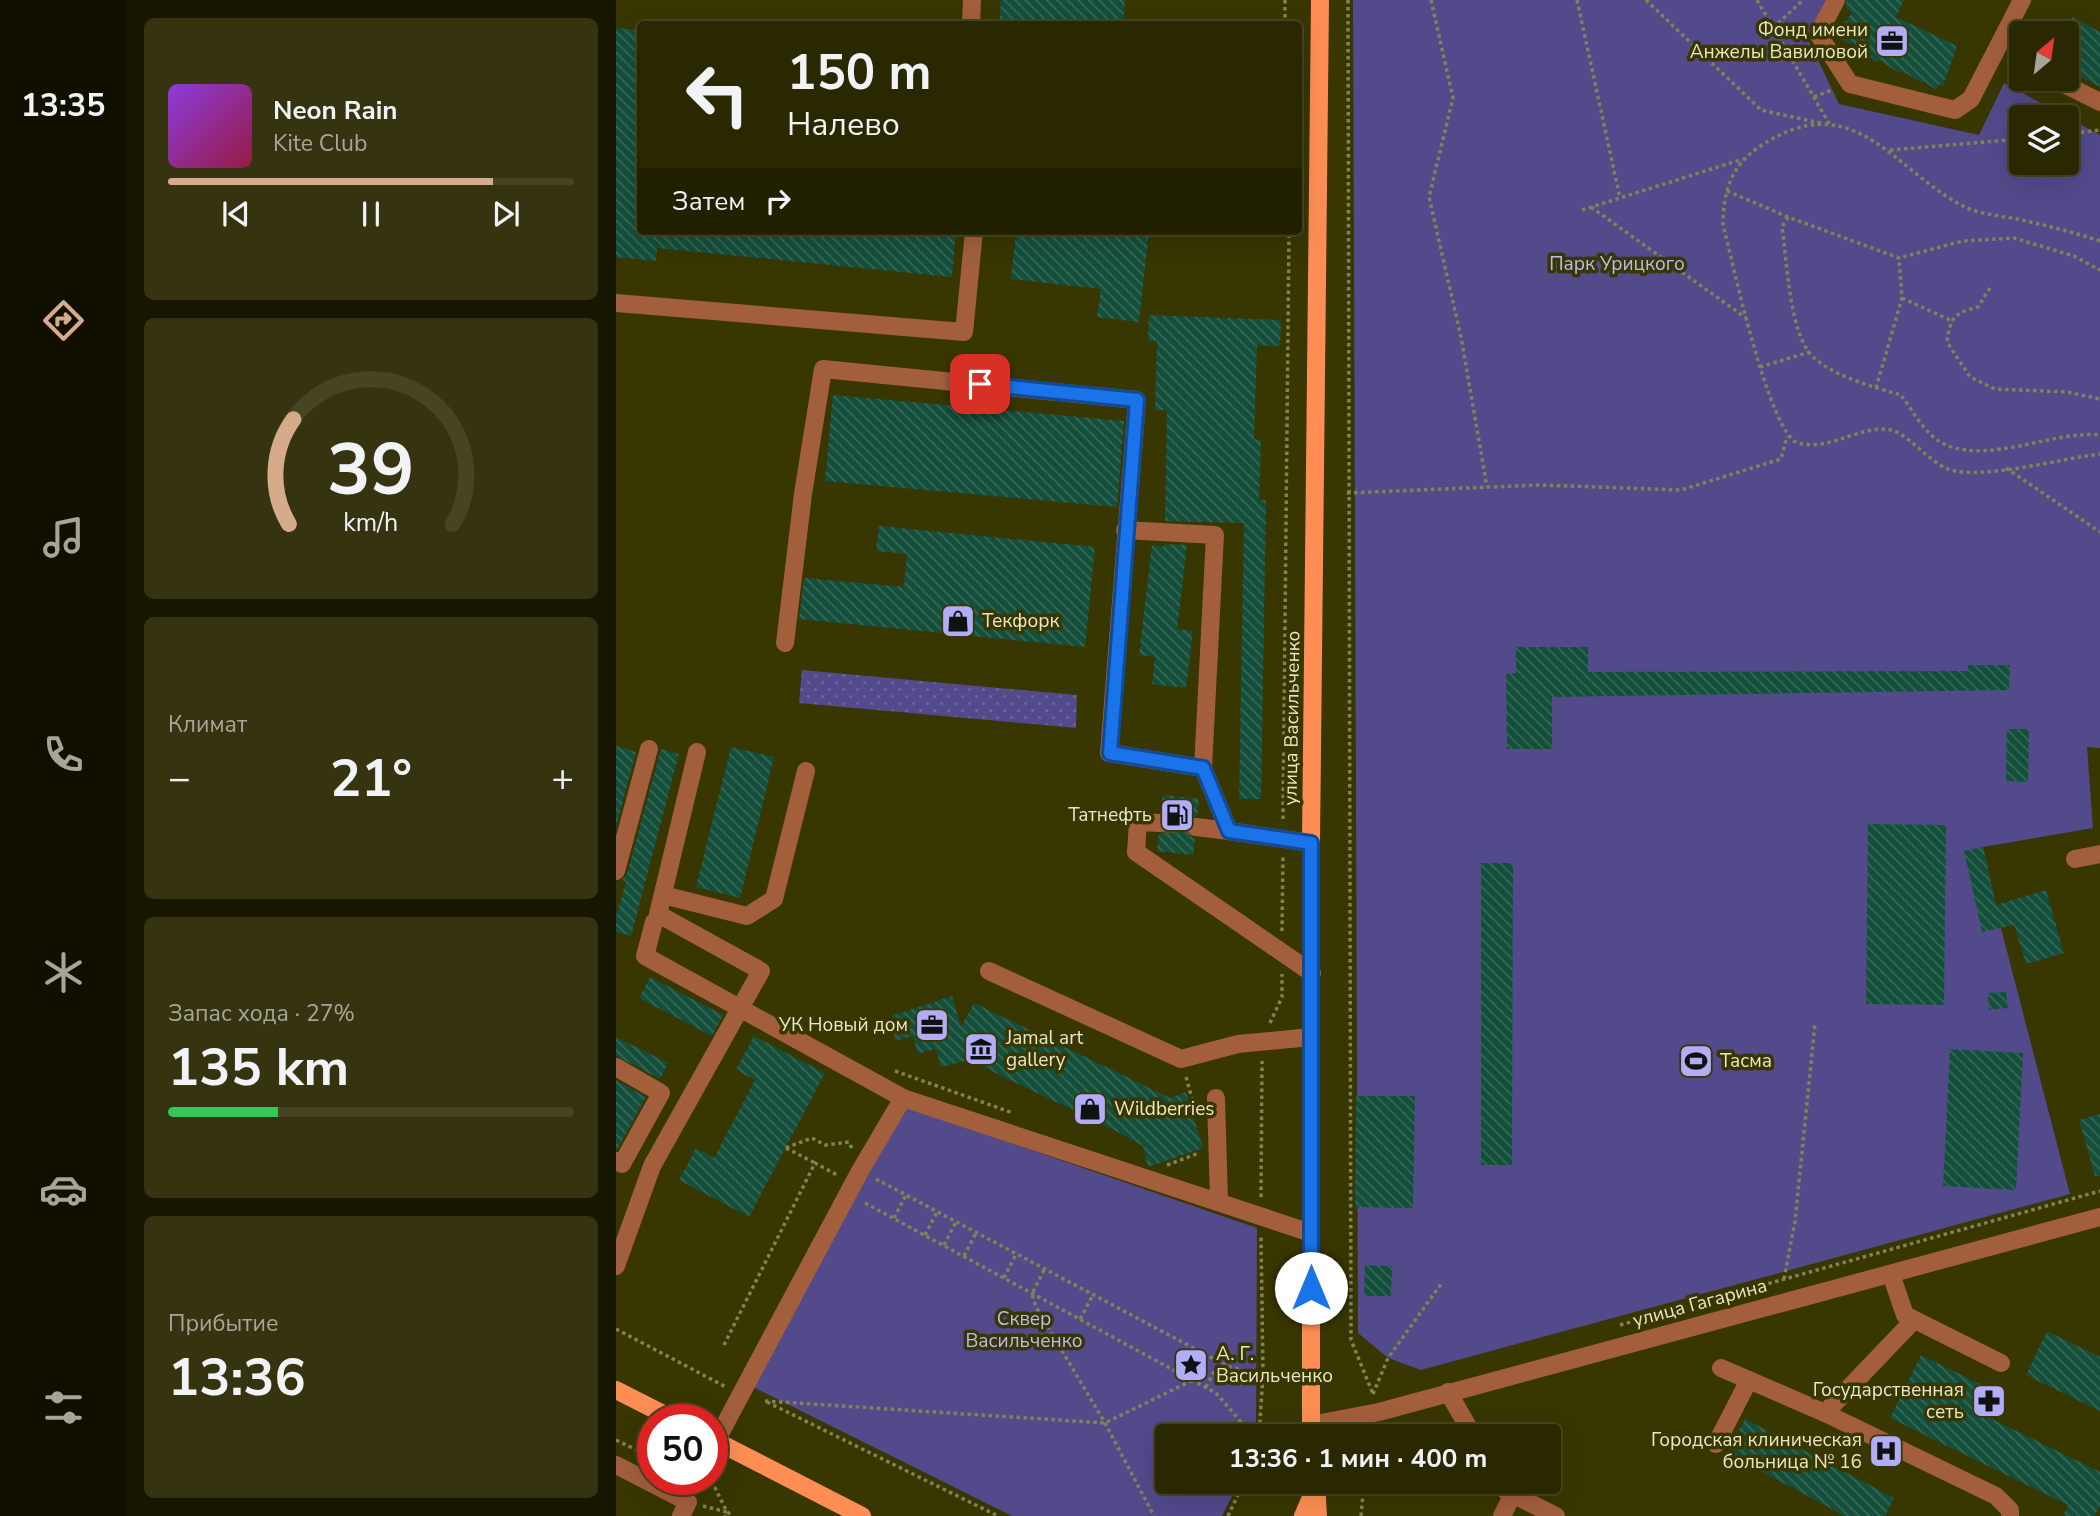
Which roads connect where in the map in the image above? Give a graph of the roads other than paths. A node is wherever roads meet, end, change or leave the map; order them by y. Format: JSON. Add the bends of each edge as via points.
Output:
{"nodes":[{"id":1,"x":972,"y":0,"type":"edge"},
{"id":2,"x":1320,"y":0,"type":"edge"},
{"id":3,"x":1836,"y":0,"type":"edge"},
{"id":4,"x":2022,"y":0,"type":"edge"},
{"id":5,"x":971,"y":21,"type":"edge"},
{"id":6,"x":2078,"y":91,"type":"edge"},
{"id":7,"x":2100,"y":102,"type":"edge"},
{"id":8,"x":974,"y":235,"type":"edge"},
{"id":9,"x":616,"y":303,"type":"edge"},
{"id":10,"x":1125,"y":530,"type":"junction"},
{"id":11,"x":785,"y":643,"type":"dead end"},
{"id":12,"x":649,"y":749,"type":"dead end"},
{"id":13,"x":697,"y":752,"type":"dead end"},
{"id":14,"x":1203,"y":768,"type":"junction"},
{"id":15,"x":806,"y":771,"type":"dead end"},
{"id":16,"x":1160,"y":823,"type":"tunnel mouth"},
{"id":17,"x":1196,"y":827,"type":"tunnel mouth"},
{"id":18,"x":1229,"y":831,"type":"junction"},
{"id":19,"x":1311,"y":843,"type":"junction"},
{"id":20,"x":2100,"y":854,"type":"edge"},
{"id":21,"x":2074,"y":859,"type":"dead end"},
{"id":22,"x":616,"y":871,"type":"edge"},
{"id":23,"x":663,"y":895,"type":"junction"},
{"id":24,"x":654,"y":922,"type":"dead end"},
{"id":25,"x":989,"y":971,"type":"dead end"},
{"id":26,"x":1312,"y":973,"type":"junction"},
{"id":27,"x":741,"y":1007,"type":"junction"},
{"id":28,"x":1311,"y":1037,"type":"junction"},
{"id":29,"x":616,"y":1068,"type":"edge"},
{"id":30,"x":903,"y":1098,"type":"junction"},
{"id":31,"x":1216,"y":1098,"type":"dead end"},
{"id":32,"x":616,"y":1161,"type":"edge"},
{"id":33,"x":1219,"y":1201,"type":"junction"},
{"id":34,"x":2100,"y":1217,"type":"edge"},
{"id":35,"x":1311,"y":1233,"type":"junction"},
{"id":36,"x":616,"y":1266,"type":"edge"},
{"id":37,"x":1891,"y":1274,"type":"junction"},
{"id":38,"x":1914,"y":1320,"type":"junction"},
{"id":39,"x":2001,"y":1363,"type":"dead end"},
{"id":40,"x":1721,"y":1368,"type":"dead end"},
{"id":41,"x":1749,"y":1380,"type":"junction"},
{"id":42,"x":616,"y":1390,"type":"edge"},
{"id":43,"x":1448,"y":1392,"type":"junction"},
{"id":44,"x":644,"y":1404,"type":"edge"},
{"id":45,"x":1825,"y":1413,"type":"junction"},
{"id":46,"x":728,"y":1415,"type":"edge"},
{"id":47,"x":1311,"y":1424,"type":"edge"},
{"id":48,"x":1336,"y":1424,"type":"edge"},
{"id":49,"x":1466,"y":1424,"type":"edge"},
{"id":50,"x":1716,"y":1444,"type":"dead end"},
{"id":51,"x":728,"y":1447,"type":"edge"},
{"id":52,"x":616,"y":1465,"type":"edge"},
{"id":53,"x":1312,"y":1494,"type":"edge"},
{"id":54,"x":1317,"y":1494,"type":"edge"},
{"id":55,"x":1506,"y":1494,"type":"edge"},
{"id":56,"x":1518,"y":1494,"type":"edge"},
{"id":57,"x":685,"y":1509,"type":"edge"},
{"id":58,"x":862,"y":1516,"type":"edge"},
{"id":59,"x":1303,"y":1516,"type":"edge"},
{"id":60,"x":1318,"y":1516,"type":"edge"},
{"id":61,"x":1502,"y":1516,"type":"edge"},
{"id":62,"x":1556,"y":1516,"type":"edge"},
{"id":63,"x":2010,"y":1516,"type":"edge"}],
"edges":[{"from":1,"to":5,"type":"street"},
{"from":2,"to":19,"type":"main road","name":"улица Васильченко"},
{"from":3,"to":4,"type":"street","via":[[1818,34],[1850,84],[1955,110],[1971,99]]},
{"from":6,"to":7,"type":"street"},
{"from":8,"to":9,"type":"street","via":[[964,332]]},
{"from":10,"to":11,"type":"street","via":[[1137,400],[824,369]]},
{"from":10,"to":14,"type":"street","via":[[1110,753]]},
{"from":10,"to":14,"type":"street","via":[[1215,535]]},
{"from":12,"to":22,"type":"street"},
{"from":13,"to":23,"type":"street"},
{"from":14,"to":18,"type":"street"},
{"from":15,"to":23,"type":"street","via":[[774,899],[747,916]]},
{"from":16,"to":26,"type":"street","via":[[1138,822],[1136,852]]},
{"from":17,"to":18,"type":"street"},
{"from":18,"to":19,"type":"street"},
{"from":19,"to":26,"type":"main road","name":"улица Васильченко"},
{"from":20,"to":21,"type":"street"},
{"from":23,"to":27,"type":"street","via":[[658,914],[761,971]]},
{"from":24,"to":27,"type":"street","via":[[645,956]]},
{"from":25,"to":28,"type":"street","via":[[1181,1059],[1238,1044]]},
{"from":26,"to":28,"type":"main road","name":"улица Васильченко"},
{"from":27,"to":30,"type":"street"},
{"from":27,"to":36,"type":"street","via":[[652,1166]]},
{"from":28,"to":35,"type":"main road","name":"улица Васильченко"},
{"from":29,"to":32,"type":"street","via":[[661,1093],[622,1164]]},
{"from":30,"to":33,"type":"street"},
{"from":30,"to":46,"type":"street"},
{"from":31,"to":33,"type":"street"},
{"from":33,"to":35,"type":"street"},
{"from":34,"to":37,"type":"street","name":"улица Гагарина"},
{"from":35,"to":47,"type":"main road","name":"улица Васильченко"},
{"from":37,"to":38,"type":"street","via":[[1905,1315]]},
{"from":37,"to":43,"type":"street","name":"улица Гагарина"},
{"from":38,"to":39,"type":"street"},
{"from":38,"to":45,"type":"street"},
{"from":40,"to":41,"type":"street"},
{"from":41,"to":45,"type":"street"},
{"from":41,"to":50,"type":"street"},
{"from":42,"to":44,"type":"main road"},
{"from":43,"to":48,"type":"street","name":"улица Гагарина"},
{"from":43,"to":49,"type":"street"},
{"from":45,"to":63,"type":"street","via":[[1996,1496]]},
{"from":51,"to":58,"type":"main road"},
{"from":52,"to":57,"type":"street"},
{"from":53,"to":59,"type":"main road"},
{"from":54,"to":60,"type":"main road"},
{"from":55,"to":61,"type":"street"},
{"from":56,"to":62,"type":"street"}]}
